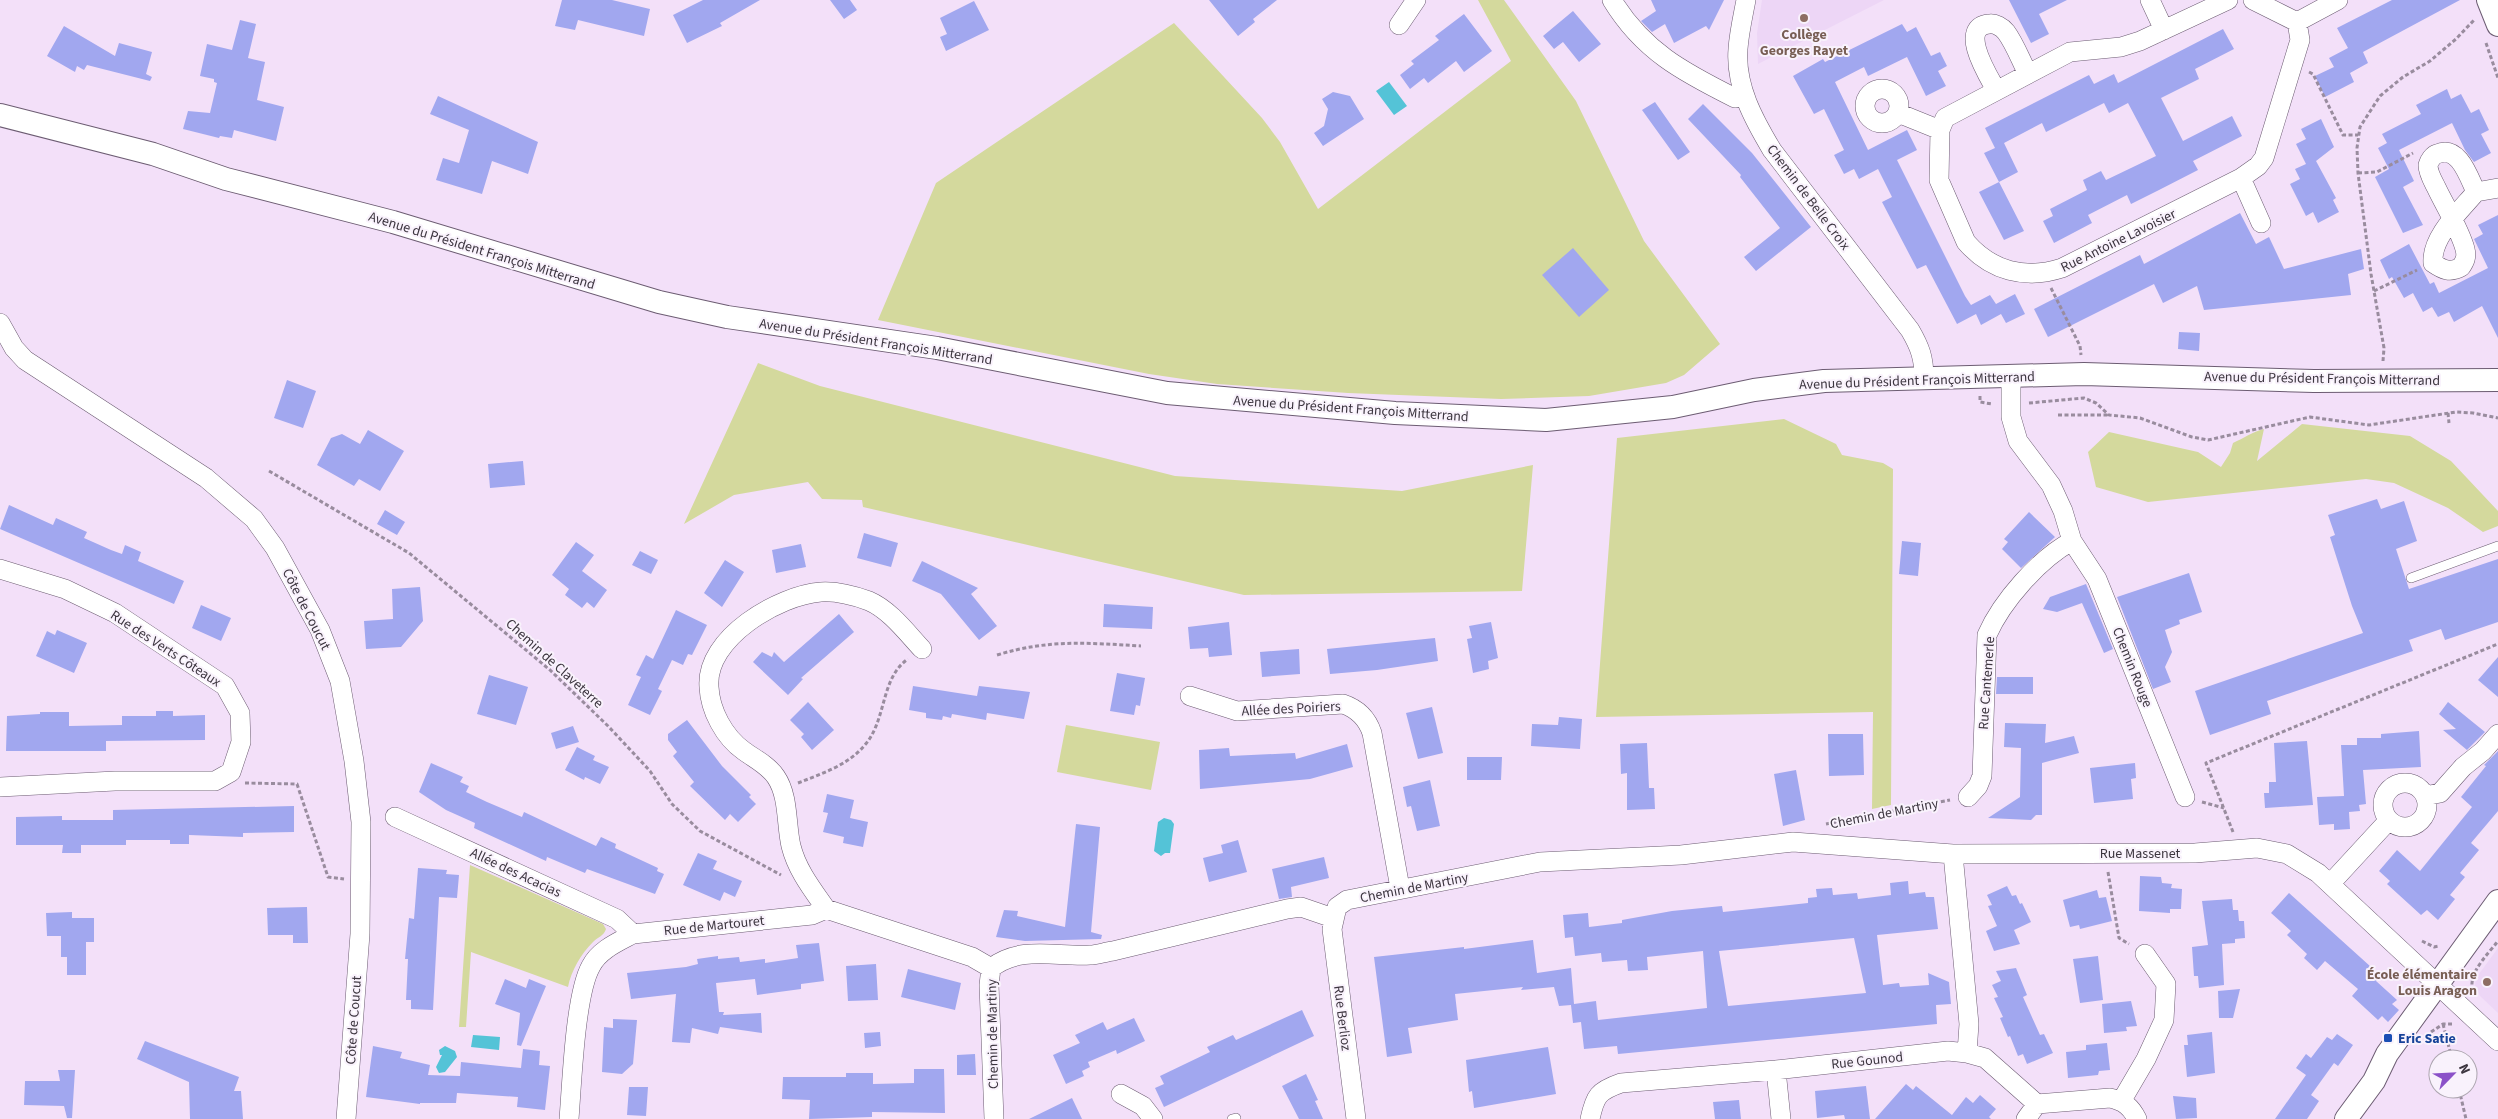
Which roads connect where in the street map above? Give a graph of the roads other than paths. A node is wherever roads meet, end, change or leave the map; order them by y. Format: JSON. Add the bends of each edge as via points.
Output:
{"nodes":[{"id":1,"x":1416,"y":0,"type":"edge"},
{"id":2,"x":1612,"y":0,"type":"edge"},
{"id":3,"x":1746,"y":0,"type":"edge"},
{"id":4,"x":2150,"y":0,"type":"edge"},
{"id":5,"x":2228,"y":0,"type":"edge"},
{"id":6,"x":2253,"y":0,"type":"edge"},
{"id":7,"x":2338,"y":0,"type":"edge"},
{"id":8,"x":2297,"y":22,"type":"junction"},
{"id":9,"x":1399,"y":25,"type":"dead end"},
{"id":10,"x":2164,"y":30,"type":"junction"},
{"id":11,"x":2028,"y":74,"type":"junction"},
{"id":12,"x":1996,"y":90,"type":"junction"},
{"id":13,"x":1744,"y":96,"type":"junction"},
{"id":14,"x":1898,"y":113,"type":"dead end"},
{"id":15,"x":0,"y":115,"type":"edge"},
{"id":16,"x":0,"y":130,"type":"edge"},
{"id":17,"x":1940,"y":130,"type":"junction"},
{"id":18,"x":2241,"y":178,"type":"junction"},
{"id":19,"x":226,"y":179,"type":"junction"},
{"id":20,"x":2498,"y":188,"type":"edge"},
{"id":21,"x":2476,"y":192,"type":"junction"},
{"id":22,"x":2452,"y":221,"type":"junction"},
{"id":23,"x":2261,"y":223,"type":"dead end"},
{"id":24,"x":0,"y":323,"type":"edge"},
{"id":25,"x":2011,"y":375,"type":"junction"},
{"id":26,"x":1924,"y":378,"type":"junction"},
{"id":27,"x":2498,"y":380,"type":"edge"},
{"id":28,"x":2072,"y":541,"type":"junction"},
{"id":29,"x":2498,"y":546,"type":"edge"},
{"id":30,"x":0,"y":569,"type":"edge"},
{"id":31,"x":2411,"y":578,"type":"dead end"},
{"id":32,"x":922,"y":649,"type":"road end"},
{"id":33,"x":1190,"y":696,"type":"dead end"},
{"id":34,"x":2498,"y":734,"type":"edge"},
{"id":35,"x":0,"y":787,"type":"edge"},
{"id":36,"x":2425,"y":796,"type":"junction"},
{"id":37,"x":1968,"y":797,"type":"road end"},
{"id":38,"x":2185,"y":797,"type":"dead end"},
{"id":39,"x":395,"y":817,"type":"dead end"},
{"id":40,"x":2389,"y":820,"type":"junction"},
{"id":41,"x":1793,"y":842,"type":"joint"},
{"id":42,"x":1954,"y":854,"type":"junction"},
{"id":43,"x":2330,"y":884,"type":"junction"},
{"id":44,"x":1400,"y":888,"type":"junction"},
{"id":45,"x":2498,"y":900,"type":"edge"},
{"id":46,"x":826,"y":909,"type":"junction"},
{"id":47,"x":1333,"y":918,"type":"junction"},
{"id":48,"x":2498,"y":921,"type":"edge"},
{"id":49,"x":633,"y":934,"type":"junction"},
{"id":50,"x":2144,"y":954,"type":"road end"},
{"id":51,"x":991,"y":968,"type":"junction"},
{"id":52,"x":2441,"y":989,"type":"junction"},
{"id":53,"x":2498,"y":1041,"type":"edge"},
{"id":54,"x":1967,"y":1053,"type":"junction"},
{"id":55,"x":1776,"y":1070,"type":"junction"},
{"id":56,"x":1121,"y":1094,"type":"dead end"},
{"id":57,"x":2122,"y":1100,"type":"junction"},
{"id":58,"x":2037,"y":1104,"type":"junction"},
{"id":59,"x":346,"y":1119,"type":"edge"},
{"id":60,"x":569,"y":1119,"type":"edge"},
{"id":61,"x":994,"y":1119,"type":"edge"},
{"id":62,"x":1154,"y":1119,"type":"edge"},
{"id":63,"x":1356,"y":1119,"type":"edge"},
{"id":64,"x":1590,"y":1119,"type":"edge"},
{"id":65,"x":1781,"y":1119,"type":"edge"},
{"id":66,"x":2026,"y":1119,"type":"edge"},
{"id":67,"x":2137,"y":1119,"type":"edge"},
{"id":68,"x":2346,"y":1119,"type":"edge"}],
"edges":[{"from":1,"to":9,"type":"street"},
{"from":2,"to":13,"type":"street","via":[[1626,24],[1671,63],[1735,98]]},
{"from":3,"to":13,"type":"street","name":"Chemin de Belle Croix","via":[[1738,50]]},
{"from":4,"to":10,"type":"street"},
{"from":5,"to":10,"type":"street"},
{"from":6,"to":8,"type":"street"},
{"from":7,"to":8,"type":"street"},
{"from":8,"to":18,"type":"street","name":"Rue Antoine Lavoisier","via":[[2300,40],[2264,158]]},
{"from":10,"to":11,"type":"street","via":[[2122,47],[2070,52]]},
{"from":11,"to":12,"type":"street"},
{"from":11,"to":12,"type":"street","via":[[2006,32],[1998,25],[1981,26],[1974,43]]},
{"from":12,"to":17,"type":"street","via":[[1945,118]]},
{"from":13,"to":26,"type":"street","name":"Chemin de Belle Croix","via":[[1772,150],[1910,330],[1924,358]]},
{"from":14,"to":17,"type":"street"},
{"from":15,"to":19,"type":"street","name":"Avenue du Président François Mitterrand","via":[[153,154]]},
{"from":16,"to":19,"type":"street","name":"Avenue du Président François Mitterrand","via":[[151,167]]},
{"from":17,"to":18,"type":"street","name":"Rue Antoine Lavoisier","via":[[1939,180],[1966,242],[1983,260],[2015,273],[2046,274],[2062,268]]},
{"from":18,"to":23,"type":"street"},
{"from":19,"to":26,"type":"street","name":"Avenue du Président François Mitterrand","via":[[393,222],[658,302],[727,317],[937,348],[1167,393],[1395,413],[1546,420],[1672,407],[1754,390],[1824,381]]},
{"from":20,"to":21,"type":"street"},
{"from":21,"to":22,"type":"street"},
{"from":21,"to":22,"type":"street","via":[[2456,157],[2448,153],[2433,156],[2428,165],[2430,174]]},
{"from":22,"to":22,"type":"street","via":[[2466,260],[2461,267],[2448,271],[2433,263],[2432,252]]},
{"from":24,"to":59,"type":"street","name":"Côte de Coucut","via":[[25,360],[206,478],[254,518],[275,548],[320,630],[340,681],[362,822],[362,881]]},
{"from":25,"to":26,"type":"street","name":"Avenue du Président François Mitterrand"},
{"from":25,"to":27,"type":"street","name":"Avenue du Président François Mitterrand","via":[[2314,381]]},
{"from":25,"to":28,"type":"street","via":[[2011,417],[2018,441],[2051,485]]},
{"from":28,"to":37,"type":"street","name":"Rue Cantemerle","via":[[2032,571],[1994,618],[1987,635],[1982,776]]},
{"from":28,"to":38,"type":"street","name":"Chemin Rouge","via":[[2097,579]]},
{"from":29,"to":31,"type":"lane"},
{"from":30,"to":35,"type":"street","name":"Rue des Verts Côteaux","via":[[65,589],[115,614],[225,686],[240,713],[241,742],[231,772],[215,781],[115,781]]},
{"from":32,"to":46,"type":"street","via":[[890,616],[870,602],[822,592],[800,596],[762,613],[738,630],[711,666],[708,685],[711,705],[742,750],[772,771],[782,790],[791,846],[800,870]]},
{"from":33,"to":44,"type":"street","name":"Allée des Poiriers","via":[[1237,711],[1343,704],[1354,707],[1369,724],[1372,733]]},
{"from":34,"to":36,"type":"street","via":[[2440,792]]},
{"from":36,"to":40,"type":"street","via":[[2426,810],[2419,822],[2406,827]]},
{"from":36,"to":40,"type":"street","via":[[2415,785],[2394,785],[2388,790],[2383,804]]},
{"from":39,"to":49,"type":"street","name":"Allée des Acacias","via":[[617,919]]},
{"from":40,"to":43,"type":"street"},
{"from":41,"to":42,"type":"street","name":"Rue Massenet"},
{"from":41,"to":44,"type":"street","name":"Chemin de Martiny","via":[[1681,855],[1540,862]]},
{"from":42,"to":43,"type":"street","name":"Rue Massenet","via":[[2195,852],[2257,848],[2287,854]]},
{"from":42,"to":54,"type":"street","via":[[1969,1024]]},
{"from":43,"to":52,"type":"street","name":"Rue Massenet"},
{"from":44,"to":47,"type":"street","name":"Chemin de Martiny","via":[[1347,900],[1337,907]]},
{"from":45,"to":52,"type":"street"},
{"from":46,"to":49,"type":"street","name":"Rue de Martouret","via":[[812,915]]},
{"from":46,"to":51,"type":"street","via":[[972,957]]},
{"from":47,"to":51,"type":"street","name":"Chemin de Martiny","via":[[1301,907],[1287,909],[1090,955],[1020,954],[1002,959]]},
{"from":47,"to":63,"type":"street","name":"Rue Berlioz"},
{"from":48,"to":52,"type":"street"},
{"from":49,"to":60,"type":"street","name":"Rue de Martouret","via":[[609,947],[591,966],[579,1013]]},
{"from":50,"to":57,"type":"street","via":[[2166,984],[2164,1020],[2146,1060]]},
{"from":51,"to":61,"type":"street","name":"Chemin de Martiny"},
{"from":52,"to":53,"type":"street","name":"Rue Massenet"},
{"from":52,"to":68,"type":"street","via":[[2387,1054],[2374,1080]]},
{"from":54,"to":55,"type":"street","name":"Rue Gounod","via":[[1948,1051]]},
{"from":54,"to":58,"type":"street","name":"Rue Gounod","via":[[1985,1058]]},
{"from":55,"to":64,"type":"street","name":"Rue Gounod","via":[[1621,1083],[1604,1089],[1594,1100]]},
{"from":55,"to":65,"type":"street"},
{"from":56,"to":62,"type":"street","via":[[1143,1106]]},
{"from":57,"to":58,"type":"street","via":[[2110,1098]]},
{"from":57,"to":67,"type":"street"},
{"from":58,"to":66,"type":"street"}]}
